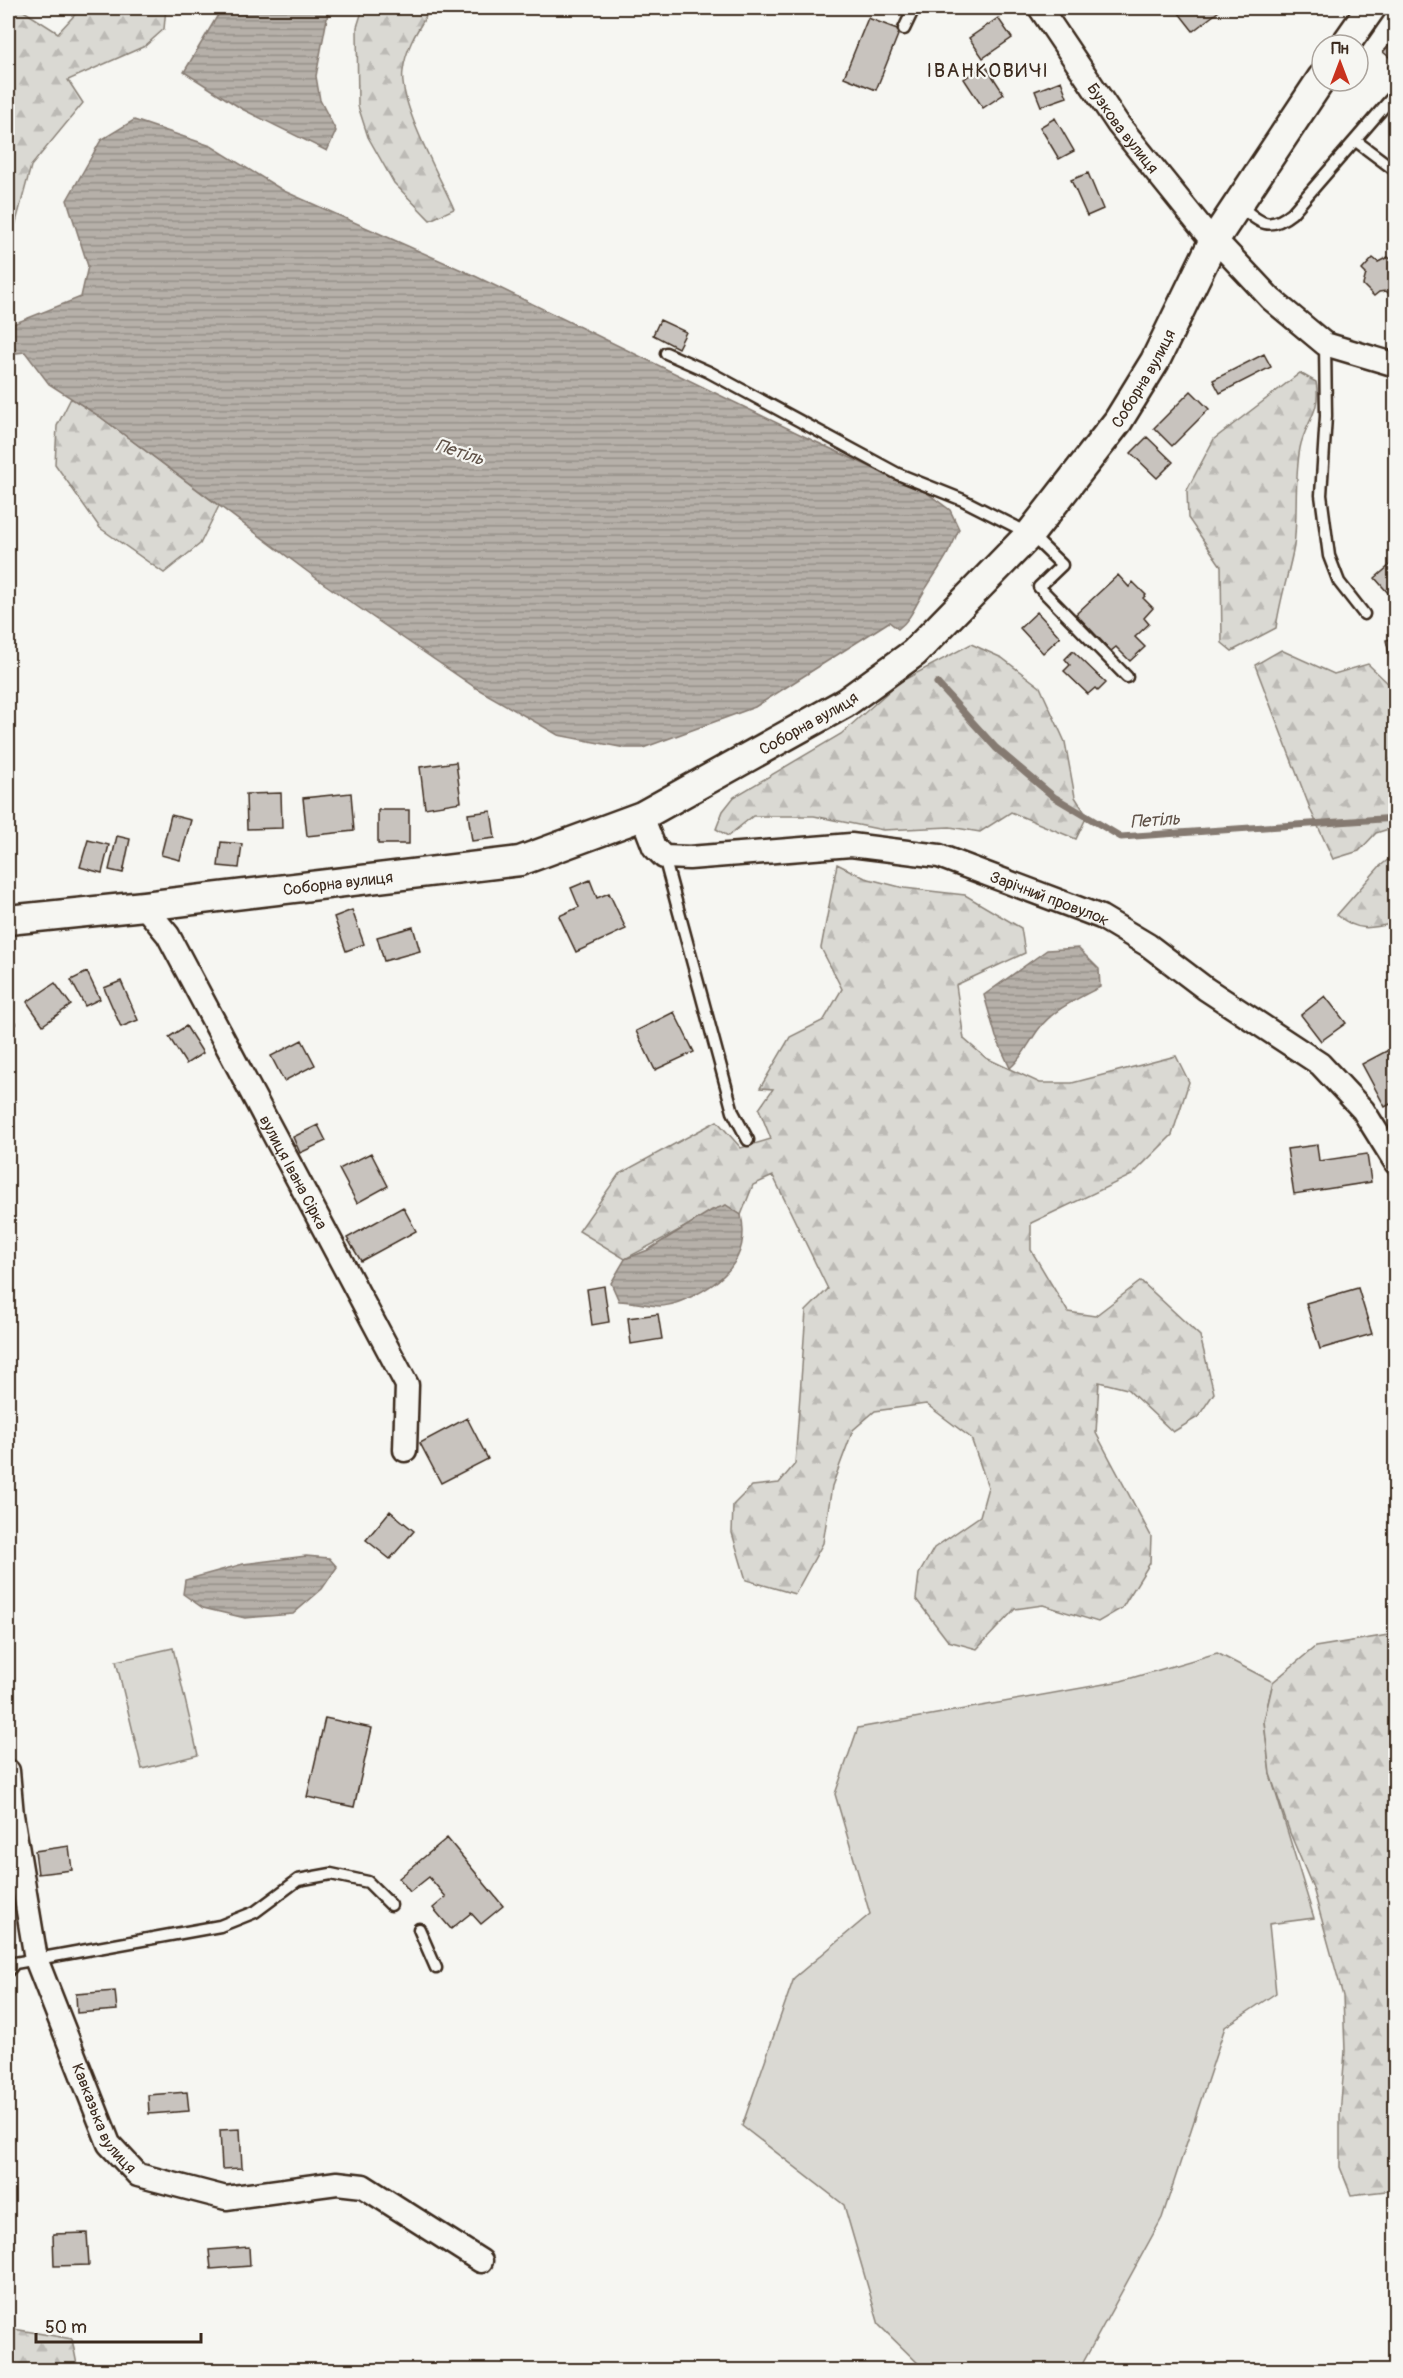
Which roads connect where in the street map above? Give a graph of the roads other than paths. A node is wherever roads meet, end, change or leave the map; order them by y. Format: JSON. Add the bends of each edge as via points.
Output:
{"nodes":[{"id":1,"x":914,"y":8,"type":"edge"},
{"id":2,"x":1040,"y":8,"type":"edge"},
{"id":3,"x":1371,"y":8,"type":"edge"},
{"id":4,"x":904,"y":29,"type":"dead end"},
{"id":5,"x":1353,"y":33,"type":"edge"},
{"id":6,"x":1312,"y":93,"type":"edge"},
{"id":7,"x":1395,"y":93,"type":"edge"},
{"id":8,"x":1356,"y":141,"type":"junction"},
{"id":9,"x":1395,"y":171,"type":"edge"},
{"id":10,"x":1237,"y":203,"type":"junction"},
{"id":11,"x":1214,"y":242,"type":"junction"},
{"id":12,"x":1325,"y":344,"type":"junction"},
{"id":13,"x":666,"y":353,"type":"dead end"},
{"id":14,"x":1395,"y":365,"type":"edge"},
{"id":15,"x":1030,"y":534,"type":"junction"},
{"id":16,"x":1364,"y":614,"type":"dead end"},
{"id":17,"x":1127,"y":677,"type":"dead end"},
{"id":18,"x":642,"y":816,"type":"junction"},
{"id":19,"x":664,"y":857,"type":"junction"},
{"id":20,"x":144,"y":906,"type":"junction"},
{"id":21,"x":8,"y":920,"type":"edge"},
{"id":22,"x":748,"y":1140,"type":"dead end"},
{"id":23,"x":1395,"y":1163,"type":"edge"},
{"id":24,"x":405,"y":1450,"type":"dead end"},
{"id":25,"x":8,"y":1771,"type":"edge"},
{"id":26,"x":391,"y":1905,"type":"dead end"},
{"id":27,"x":419,"y":1929,"type":"dead end"},
{"id":28,"x":36,"y":1959,"type":"junction"},
{"id":29,"x":436,"y":1968,"type":"dead end"},
{"id":30,"x":8,"y":1971,"type":"edge"},
{"id":31,"x":481,"y":2261,"type":"dead end"}],
"edges":[{"from":1,"to":4,"type":"lane"},
{"from":2,"to":11,"type":"street","name":"Бузкова вулиця","via":[[1118,124]]},
{"from":3,"to":5,"type":"street"},
{"from":6,"to":10,"type":"street","name":"Соборна вулиця"},
{"from":7,"to":8,"type":"lane"},
{"from":8,"to":9,"type":"lane"},
{"from":8,"to":10,"type":"lane","via":[[1278,224],[1265,224]]},
{"from":10,"to":11,"type":"street","name":"Соборна вулиця"},
{"from":11,"to":12,"type":"street","name":"Бузкова вулиця","via":[[1271,299]]},
{"from":11,"to":15,"type":"street","name":"Соборна вулиця","via":[[1155,361],[1118,421]]},
{"from":12,"to":14,"type":"street"},
{"from":12,"to":16,"type":"lane","via":[[1321,495],[1329,556],[1339,582]]},
{"from":13,"to":15,"type":"lane","via":[[709,372],[898,474],[963,500]]},
{"from":15,"to":17,"type":"lane","via":[[1062,565],[1039,587]]},
{"from":15,"to":18,"type":"street","name":"Соборна вулиця","via":[[914,653],[845,703]]},
{"from":18,"to":19,"type":"street","via":[[654,847]]},
{"from":18,"to":20,"type":"street","name":"Соборна вулиця","via":[[520,861]]},
{"from":19,"to":22,"type":"lane","via":[[734,1112]]},
{"from":19,"to":23,"type":"street","name":"Зарічний провулок","via":[[850,845],[939,856],[1101,917],[1320,1064],[1363,1110]]},
{"from":20,"to":21,"type":"street","name":"Соборна вулиця"},
{"from":20,"to":24,"type":"street","name":"вулиця Івана Сірка","via":[[168,935],[407,1385]]},
{"from":25,"to":28,"type":"street","name":"Кавказька вулиця"},
{"from":26,"to":28,"type":"lane","via":[[368,1882],[331,1874],[298,1880],[255,1912],[220,1926]]},
{"from":27,"to":29,"type":"lane"},
{"from":28,"to":30,"type":"lane","via":[[15,1963]]},
{"from":28,"to":31,"type":"street","name":"Кавказька вулиця","via":[[109,2144],[138,2175],[226,2198],[327,2184],[363,2186]]}]}
